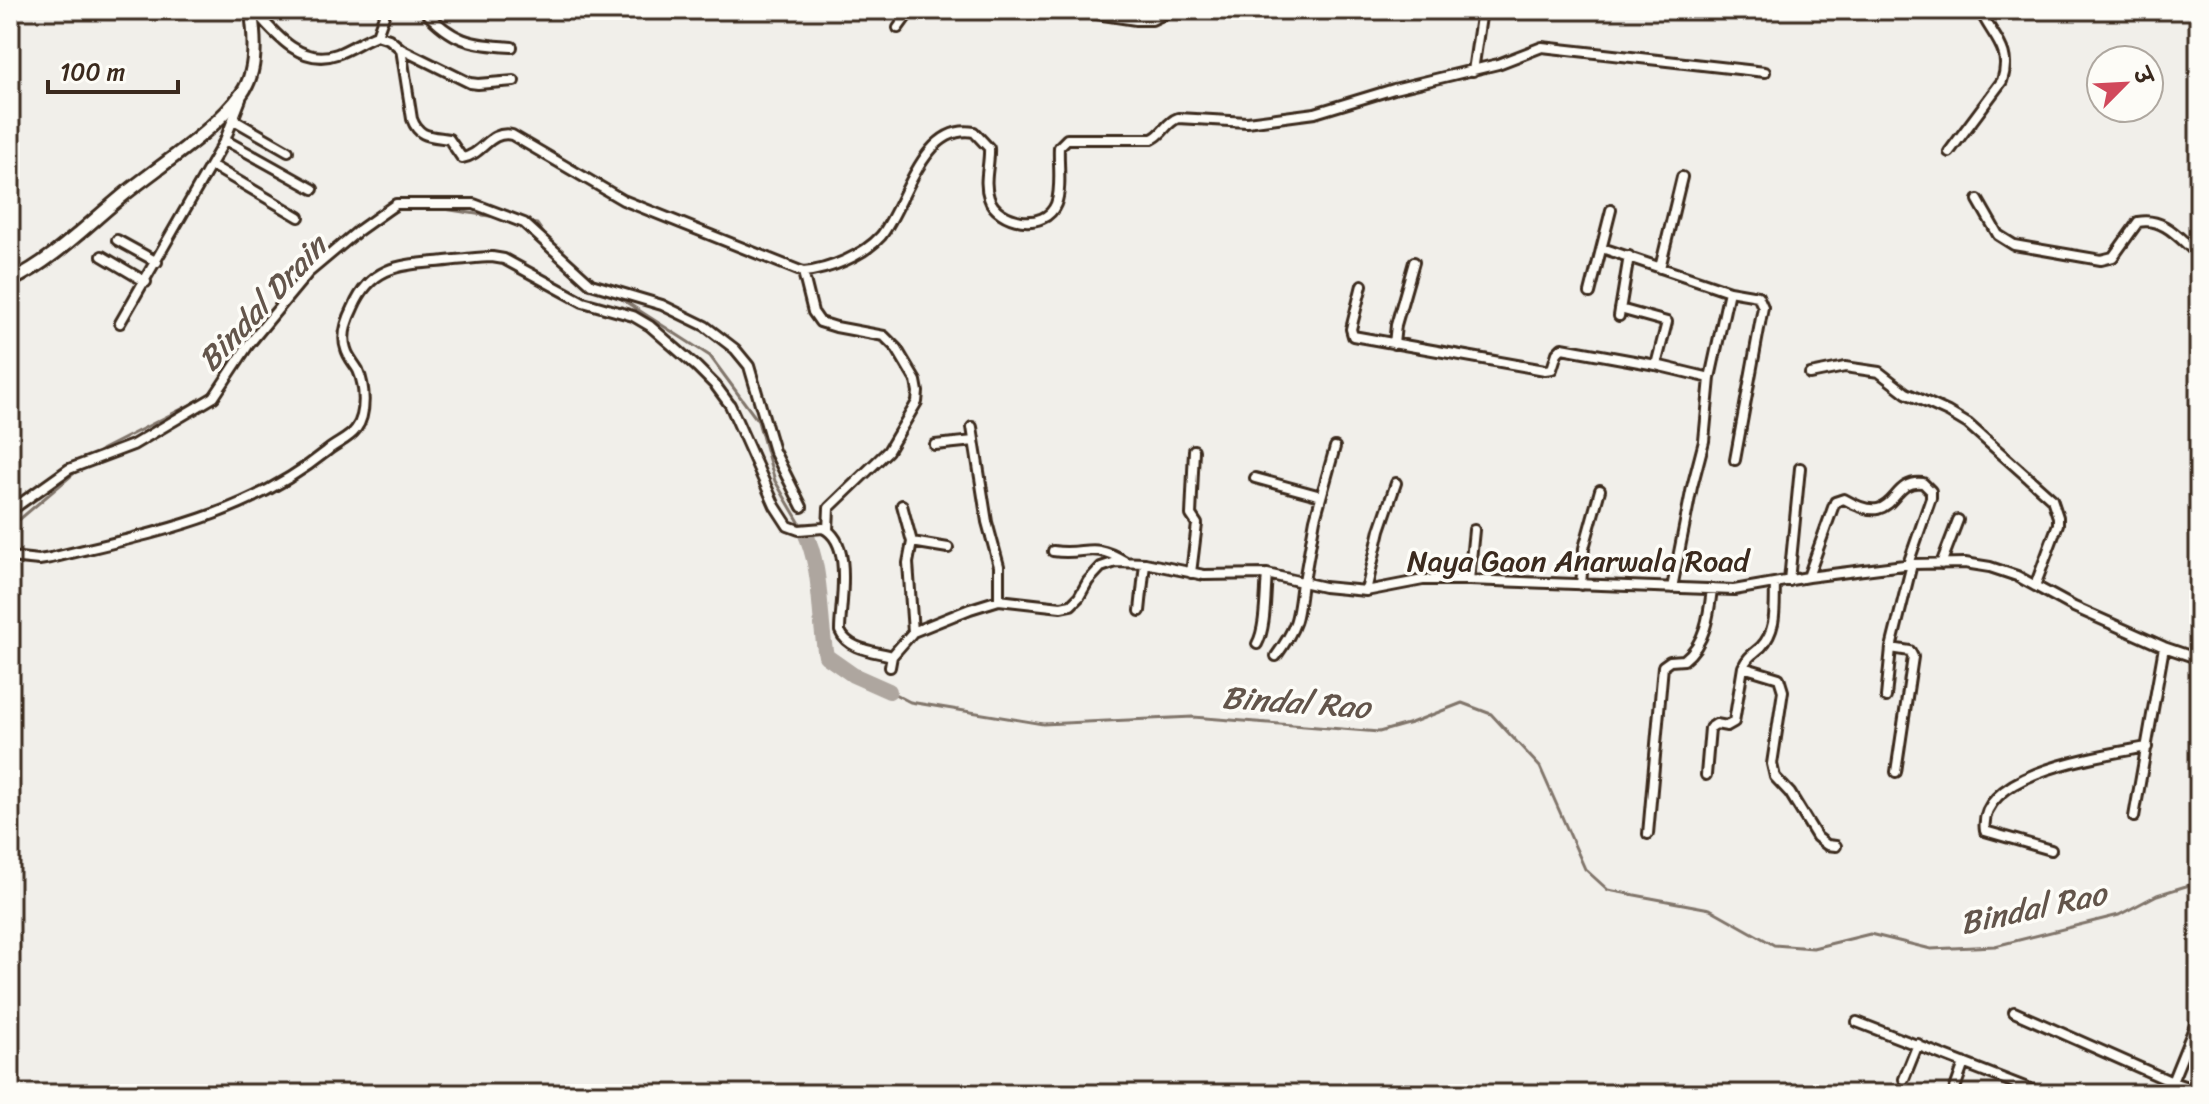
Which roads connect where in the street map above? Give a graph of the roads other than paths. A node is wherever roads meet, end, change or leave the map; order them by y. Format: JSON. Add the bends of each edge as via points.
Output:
{"nodes":[{"id":1,"x":252,"y":10,"type":"edge"},
{"id":2,"x":386,"y":10,"type":"edge"},
{"id":3,"x":424,"y":10,"type":"edge"},
{"id":4,"x":911,"y":10,"type":"edge"},
{"id":5,"x":1070,"y":10,"type":"edge"},
{"id":6,"x":1173,"y":10,"type":"edge"},
{"id":7,"x":1482,"y":10,"type":"edge"},
{"id":8,"x":1980,"y":10,"type":"edge"},
{"id":9,"x":898,"y":28,"type":"dead end"},
{"id":10,"x":377,"y":35,"type":"junction"},
{"id":11,"x":512,"y":47,"type":"dead end"},
{"id":12,"x":401,"y":49,"type":"junction"},
{"id":13,"x":1473,"y":71,"type":"junction"},
{"id":14,"x":1765,"y":72,"type":"dead end"},
{"id":15,"x":514,"y":81,"type":"dead end"},
{"id":16,"x":244,"y":91,"type":"junction"},
{"id":17,"x":234,"y":120,"type":"junction"},
{"id":18,"x":225,"y":140,"type":"junction"},
{"id":19,"x":288,"y":151,"type":"dead end"},
{"id":20,"x":1949,"y":152,"type":"dead end"},
{"id":21,"x":211,"y":165,"type":"junction"},
{"id":22,"x":1682,"y":177,"type":"dead end"},
{"id":23,"x":313,"y":189,"type":"dead end"},
{"id":24,"x":1978,"y":200,"type":"dead end"},
{"id":25,"x":1611,"y":210,"type":"dead end"},
{"id":26,"x":299,"y":217,"type":"dead end"},
{"id":27,"x":117,"y":240,"type":"dead end"},
{"id":28,"x":1602,"y":248,"type":"junction"},
{"id":29,"x":2199,"y":255,"type":"edge"},
{"id":30,"x":102,"y":256,"type":"dead end"},
{"id":31,"x":1629,"y":256,"type":"junction"},
{"id":32,"x":157,"y":262,"type":"junction"},
{"id":33,"x":1414,"y":262,"type":"dead end"},
{"id":34,"x":1660,"y":268,"type":"junction"},
{"id":35,"x":803,"y":272,"type":"junction"},
{"id":36,"x":10,"y":281,"type":"edge"},
{"id":37,"x":146,"y":282,"type":"junction"},
{"id":38,"x":1362,"y":285,"type":"dead end"},
{"id":39,"x":1729,"y":291,"type":"junction"},
{"id":40,"x":1590,"y":293,"type":"dead end"},
{"id":41,"x":120,"y":323,"type":"dead end"},
{"id":42,"x":1394,"y":344,"type":"junction"},
{"id":43,"x":1656,"y":365,"type":"junction"},
{"id":44,"x":1810,"y":374,"type":"dead end"},
{"id":45,"x":1710,"y":378,"type":"junction"},
{"id":46,"x":972,"y":427,"type":"dead end"},
{"id":47,"x":974,"y":441,"type":"junction"},
{"id":48,"x":935,"y":445,"type":"dead end"},
{"id":49,"x":1335,"y":447,"type":"dead end"},
{"id":50,"x":1194,"y":450,"type":"dead end"},
{"id":51,"x":1735,"y":460,"type":"dead end"},
{"id":52,"x":1800,"y":468,"type":"dead end"},
{"id":53,"x":1255,"y":478,"type":"dead end"},
{"id":54,"x":1396,"y":483,"type":"dead end"},
{"id":55,"x":1600,"y":490,"type":"dead end"},
{"id":56,"x":1321,"y":496,"type":"junction"},
{"id":57,"x":902,"y":505,"type":"dead end"},
{"id":58,"x":802,"y":507,"type":"dead end"},
{"id":59,"x":10,"y":511,"type":"edge"},
{"id":60,"x":1958,"y":520,"type":"dead end"},
{"id":61,"x":825,"y":529,"type":"junction"},
{"id":62,"x":1474,"y":530,"type":"dead end"},
{"id":63,"x":912,"y":542,"type":"junction"},
{"id":64,"x":948,"y":548,"type":"dead end"},
{"id":65,"x":1053,"y":551,"type":"dead end"},
{"id":66,"x":10,"y":557,"type":"edge"},
{"id":67,"x":1126,"y":563,"type":"junction"},
{"id":68,"x":1145,"y":563,"type":"junction"},
{"id":69,"x":1910,"y":564,"type":"junction"},
{"id":70,"x":1941,"y":564,"type":"junction"},
{"id":71,"x":1191,"y":573,"type":"junction"},
{"id":72,"x":1267,"y":574,"type":"junction"},
{"id":73,"x":1808,"y":577,"type":"junction"},
{"id":74,"x":1469,"y":580,"type":"junction"},
{"id":75,"x":1303,"y":581,"type":"junction"},
{"id":76,"x":1789,"y":581,"type":"junction"},
{"id":77,"x":1775,"y":583,"type":"junction"},
{"id":78,"x":1581,"y":585,"type":"junction"},
{"id":79,"x":2035,"y":586,"type":"junction"},
{"id":80,"x":1672,"y":588,"type":"junction"},
{"id":81,"x":1712,"y":589,"type":"junction"},
{"id":82,"x":1366,"y":591,"type":"junction"},
{"id":83,"x":999,"y":600,"type":"junction"},
{"id":84,"x":1140,"y":611,"type":"dead end"},
{"id":85,"x":913,"y":632,"type":"junction"},
{"id":86,"x":1257,"y":644,"type":"dead end"},
{"id":87,"x":2164,"y":647,"type":"junction"},
{"id":88,"x":1891,"y":648,"type":"junction"},
{"id":89,"x":892,"y":656,"type":"junction"},
{"id":90,"x":1276,"y":656,"type":"dead end"},
{"id":91,"x":2199,"y":659,"type":"edge"},
{"id":92,"x":890,"y":667,"type":"dead end"},
{"id":93,"x":1743,"y":667,"type":"junction"},
{"id":94,"x":1886,"y":697,"type":"dead end"},
{"id":95,"x":2147,"y":747,"type":"junction"},
{"id":96,"x":1896,"y":772,"type":"dead end"},
{"id":97,"x":1706,"y":775,"type":"dead end"},
{"id":98,"x":2134,"y":817,"type":"dead end"},
{"id":99,"x":1648,"y":834,"type":"dead end"},
{"id":100,"x":1836,"y":846,"type":"dead end"},
{"id":101,"x":2051,"y":850,"type":"dead end"},
{"id":102,"x":2014,"y":1012,"type":"dead end"},
{"id":103,"x":2198,"y":1018,"type":"edge"},
{"id":104,"x":1857,"y":1022,"type":"dead end"},
{"id":105,"x":1918,"y":1044,"type":"junction"},
{"id":106,"x":1964,"y":1063,"type":"junction"},
{"id":107,"x":1904,"y":1079,"type":"dead end"},
{"id":108,"x":2172,"y":1082,"type":"junction"},
{"id":109,"x":2199,"y":1091,"type":"edge"},
{"id":110,"x":1953,"y":1094,"type":"edge"},
{"id":111,"x":2043,"y":1094,"type":"edge"},
{"id":112,"x":2168,"y":1094,"type":"edge"}],
"edges":[{"from":1,"to":10,"type":"street","via":[[279,40],[308,55],[336,55]]},
{"from":1,"to":16,"type":"street","via":[[254,49]]},
{"from":2,"to":10,"type":"street"},
{"from":3,"to":11,"type":"street","via":[[447,34]]},
{"from":4,"to":9,"type":"street"},
{"from":5,"to":6,"type":"street","via":[[1152,20]]},
{"from":7,"to":13,"type":"street"},
{"from":8,"to":20,"type":"street","via":[[2000,43],[2007,68]]},
{"from":10,"to":12,"type":"street"},
{"from":12,"to":15,"type":"street","via":[[470,83]]},
{"from":12,"to":35,"type":"street","via":[[416,130],[449,139],[462,158],[496,135],[512,135],[623,200]]},
{"from":13,"to":14,"type":"street","via":[[1542,47]]},
{"from":13,"to":35,"type":"street","via":[[1315,113],[1247,122],[1178,118],[1152,139],[1067,139],[1059,147],[1056,203],[1045,216],[1025,222],[1002,214],[990,202],[985,141],[970,131],[948,136],[931,149],[878,239],[827,267]]},
{"from":16,"to":17,"type":"street"},
{"from":16,"to":36,"type":"street","via":[[212,125],[49,258]]},
{"from":17,"to":18,"type":"street"},
{"from":17,"to":19,"type":"street"},
{"from":18,"to":21,"type":"street"},
{"from":18,"to":23,"type":"street"},
{"from":21,"to":26,"type":"street"},
{"from":21,"to":32,"type":"street"},
{"from":22,"to":34,"type":"street"},
{"from":24,"to":29,"type":"street","via":[[1998,235],[2014,245],[2101,260],[2113,257],[2138,222],[2147,220],[2174,232]]},
{"from":25,"to":28,"type":"street"},
{"from":27,"to":32,"type":"street"},
{"from":28,"to":31,"type":"street"},
{"from":28,"to":40,"type":"street"},
{"from":30,"to":37,"type":"street"},
{"from":31,"to":34,"type":"street"},
{"from":31,"to":43,"type":"street","via":[[1620,312],[1667,322]]},
{"from":32,"to":37,"type":"street"},
{"from":33,"to":42,"type":"street"},
{"from":34,"to":39,"type":"street"},
{"from":35,"to":61,"type":"street","via":[[820,322],[884,336],[897,349],[918,392],[888,451],[829,508]]},
{"from":37,"to":41,"type":"street"},
{"from":38,"to":42,"type":"street","via":[[1351,333]]},
{"from":39,"to":45,"type":"street"},
{"from":39,"to":51,"type":"street","via":[[1758,296],[1763,307]]},
{"from":42,"to":43,"type":"street","via":[[1545,370],[1552,369],[1562,348]]},
{"from":43,"to":45,"type":"street"},
{"from":44,"to":79,"type":"street","via":[[1845,367],[1879,372],[1906,393],[1968,424],[2052,499],[2058,524]]},
{"from":45,"to":80,"type":"street","via":[[1704,441]]},
{"from":46,"to":47,"type":"street"},
{"from":47,"to":48,"type":"street"},
{"from":47,"to":83,"type":"street","via":[[999,566]]},
{"from":49,"to":56,"type":"street"},
{"from":50,"to":71,"type":"street","via":[[1191,515],[1197,524]]},
{"from":52,"to":76,"type":"street"},
{"from":53,"to":56,"type":"street"},
{"from":54,"to":82,"type":"street"},
{"from":55,"to":78,"type":"street","via":[[1584,548]]},
{"from":56,"to":75,"type":"street"},
{"from":57,"to":63,"type":"street"},
{"from":58,"to":59,"type":"street","via":[[774,451],[749,366],[705,326],[662,305],[591,284],[524,223],[474,204],[396,204],[308,273],[249,344],[214,397],[133,445],[69,469]]},
{"from":60,"to":70,"type":"street"},
{"from":61,"to":66,"type":"street","via":[[788,526],[730,405],[697,367],[640,319],[583,302],[492,257],[418,262],[370,280],[359,293],[344,336],[362,384],[362,417],[353,433],[303,470],[203,519],[51,558]]},
{"from":61,"to":89,"type":"street","via":[[837,545],[843,570],[843,637]]},
{"from":62,"to":74,"type":"street"},
{"from":63,"to":64,"type":"street"},
{"from":63,"to":85,"type":"street","via":[[908,563]]},
{"from":65,"to":67,"type":"street","via":[[1094,548]]},
{"from":67,"to":68,"type":"street","name":"Naya Gaon Anarwala Road"},
{"from":67,"to":83,"type":"street","name":"Naya Gaon Anarwala Road","via":[[1101,567],[1071,605]]},
{"from":68,"to":71,"type":"street","name":"Naya Gaon Anarwala Road"},
{"from":68,"to":84,"type":"street"},
{"from":69,"to":70,"type":"street","name":"Naya Gaon Anarwala Road"},
{"from":69,"to":73,"type":"street","name":"Naya Gaon Anarwala Road"},
{"from":69,"to":73,"type":"street","via":[[1931,498],[1923,483],[1909,484],[1874,511],[1844,499],[1835,502]]},
{"from":69,"to":88,"type":"street"},
{"from":70,"to":79,"type":"street","name":"Naya Gaon Anarwala Road","via":[[1990,567]]},
{"from":71,"to":72,"type":"street","name":"Naya Gaon Anarwala Road"},
{"from":72,"to":75,"type":"street","name":"Naya Gaon Anarwala Road"},
{"from":72,"to":86,"type":"street","via":[[1265,624]]},
{"from":73,"to":76,"type":"street","name":"Naya Gaon Anarwala Road"},
{"from":74,"to":78,"type":"street","name":"Naya Gaon Anarwala Road"},
{"from":74,"to":82,"type":"street","name":"Naya Gaon Anarwala Road","via":[[1423,580]]},
{"from":75,"to":82,"type":"street","name":"Naya Gaon Anarwala Road"},
{"from":75,"to":90,"type":"street","via":[[1298,620]]},
{"from":76,"to":77,"type":"street","name":"Naya Gaon Anarwala Road"},
{"from":77,"to":81,"type":"street","name":"Naya Gaon Anarwala Road"},
{"from":77,"to":93,"type":"street","via":[[1772,633]]},
{"from":78,"to":80,"type":"street","name":"Naya Gaon Anarwala Road"},
{"from":79,"to":87,"type":"street","name":"Naya Gaon Anarwala Road"},
{"from":80,"to":81,"type":"street","name":"Naya Gaon Anarwala Road"},
{"from":81,"to":99,"type":"street","via":[[1700,641],[1684,660],[1663,666]]},
{"from":83,"to":85,"type":"street","name":"Naya Gaon Anarwala Road"},
{"from":85,"to":89,"type":"street","name":"Naya Gaon Anarwala Road"},
{"from":87,"to":91,"type":"street","name":"Naya Gaon Anarwala Road"},
{"from":87,"to":95,"type":"street"},
{"from":88,"to":94,"type":"street"},
{"from":88,"to":96,"type":"street","via":[[1910,651],[1913,657]]},
{"from":89,"to":92,"type":"street"},
{"from":93,"to":97,"type":"street","via":[[1734,722],[1710,728]]},
{"from":93,"to":100,"type":"street","via":[[1782,682],[1773,771],[1817,837]]},
{"from":95,"to":98,"type":"street"},
{"from":95,"to":101,"type":"street","via":[[2079,759],[2001,791],[1991,801],[1985,831]]},
{"from":102,"to":108,"type":"street"},
{"from":103,"to":108,"type":"street"},
{"from":104,"to":105,"type":"street"},
{"from":105,"to":106,"type":"street"},
{"from":105,"to":107,"type":"street"},
{"from":106,"to":110,"type":"street"},
{"from":106,"to":111,"type":"street"},
{"from":108,"to":109,"type":"street"},
{"from":108,"to":112,"type":"street"}]}
